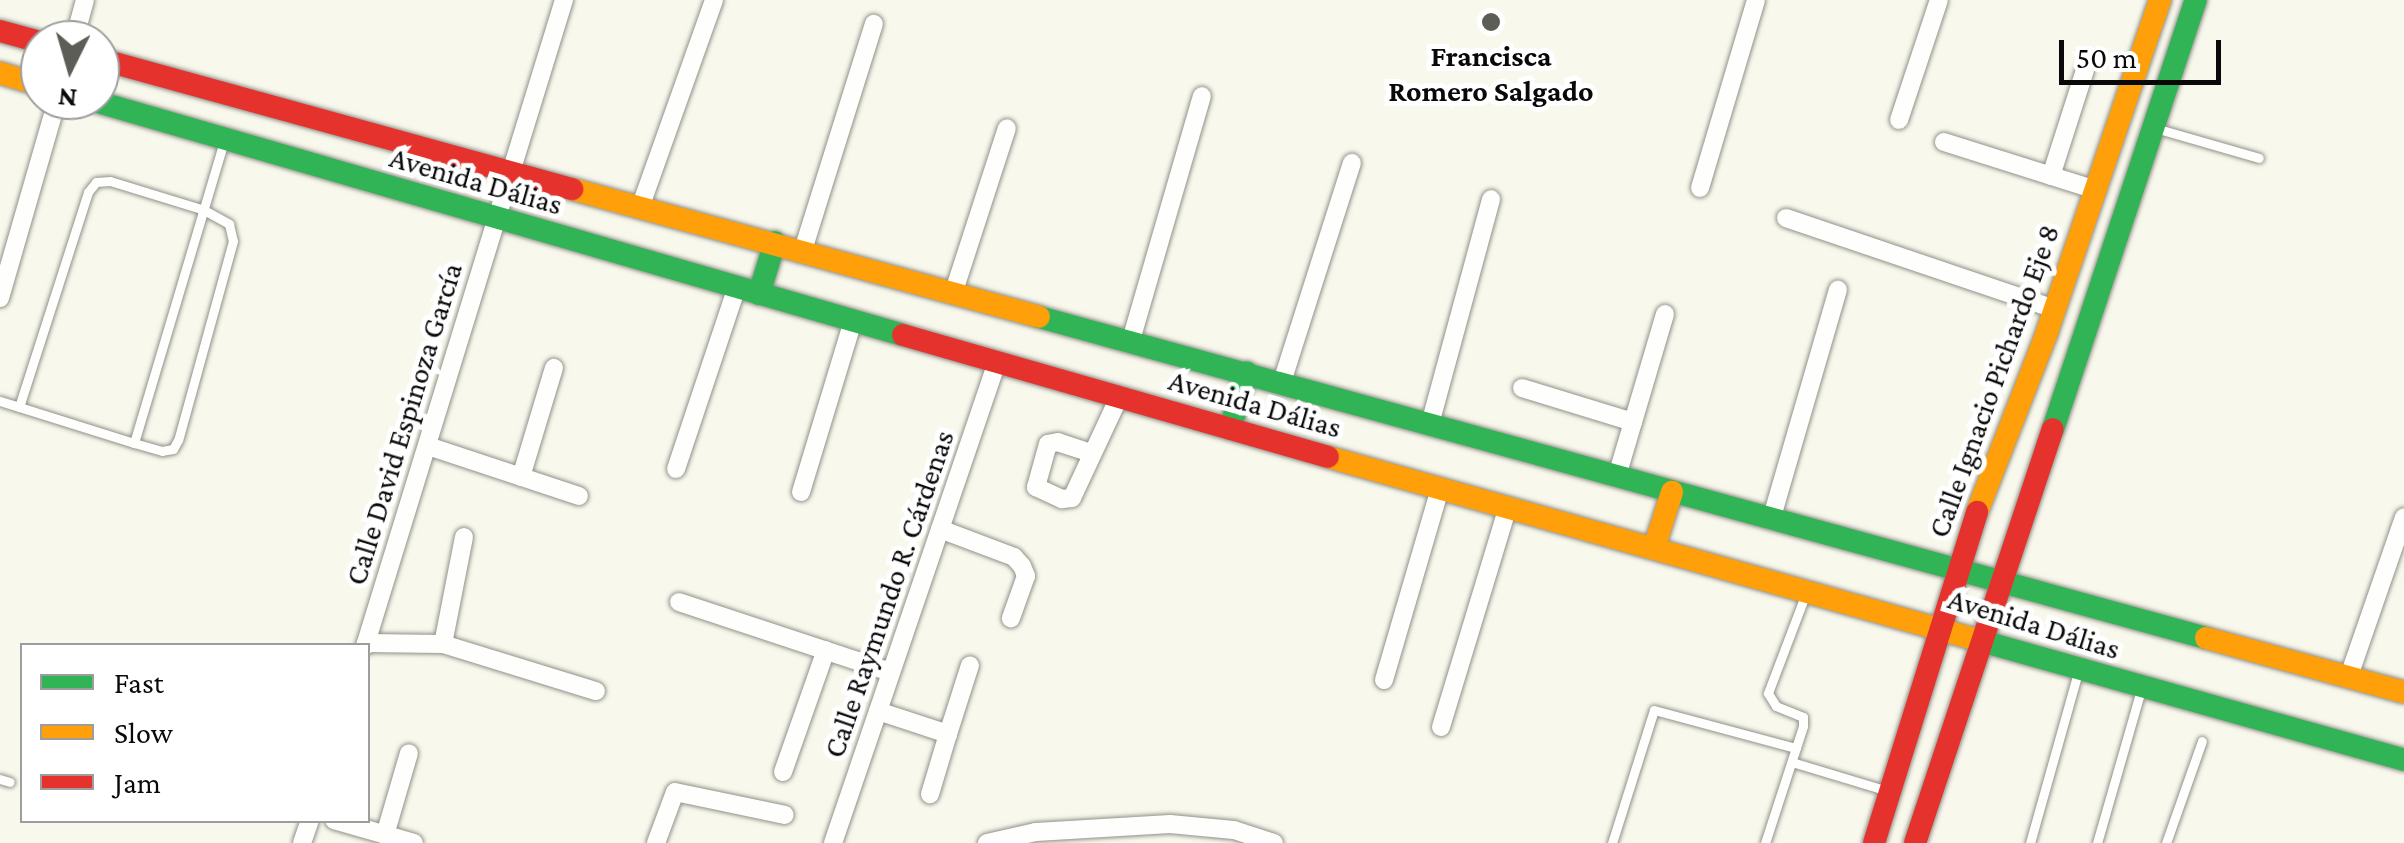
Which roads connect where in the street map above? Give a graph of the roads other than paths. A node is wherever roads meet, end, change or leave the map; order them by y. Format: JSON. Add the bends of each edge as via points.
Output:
{"nodes":[{"id":1,"x":564,"y":0,"type":"edge"},
{"id":2,"x":714,"y":0,"type":"edge"},
{"id":3,"x":1756,"y":0,"type":"edge"},
{"id":4,"x":1939,"y":0,"type":"edge"},
{"id":5,"x":2160,"y":0,"type":"edge"},
{"id":6,"x":2196,"y":0,"type":"edge"},
{"id":7,"x":874,"y":24,"type":"dead end"},
{"id":8,"x":120,"y":64,"type":"edge"},
{"id":9,"x":2085,"y":70,"type":"dead end"},
{"id":10,"x":1202,"y":96,"type":"dead end"},
{"id":11,"x":120,"y":109,"type":"edge"},
{"id":12,"x":51,"y":120,"type":"edge"},
{"id":13,"x":1898,"y":120,"type":"dead end"},
{"id":14,"x":2152,"y":127,"type":"junction"},
{"id":15,"x":1007,"y":128,"type":"dead end"},
{"id":16,"x":225,"y":140,"type":"junction"},
{"id":17,"x":1944,"y":142,"type":"dead end"},
{"id":18,"x":2260,"y":158,"type":"dead end"},
{"id":19,"x":1352,"y":162,"type":"dead end"},
{"id":20,"x":509,"y":168,"type":"junction"},
{"id":21,"x":2051,"y":176,"type":"junction"},
{"id":22,"x":1700,"y":188,"type":"dead end"},
{"id":23,"x":2096,"y":190,"type":"junction"},
{"id":24,"x":1491,"y":199,"type":"dead end"},
{"id":25,"x":641,"y":205,"type":"junction"},
{"id":26,"x":204,"y":210,"type":"junction"},
{"id":27,"x":495,"y":218,"type":"junction"},
{"id":28,"x":1786,"y":218,"type":"dead end"},
{"id":29,"x":775,"y":242,"type":"junction"},
{"id":30,"x":803,"y":250,"type":"junction"},
{"id":31,"x":748,"y":290,"type":"junction"},
{"id":32,"x":1838,"y":290,"type":"dead end"},
{"id":33,"x":954,"y":291,"type":"junction"},
{"id":34,"x":0,"y":298,"type":"edge"},
{"id":35,"x":2055,"y":309,"type":"junction"},
{"id":36,"x":1665,"y":314,"type":"dead end"},
{"id":37,"x":853,"y":320,"type":"junction"},
{"id":38,"x":1131,"y":340,"type":"junction"},
{"id":39,"x":996,"y":362,"type":"junction"},
{"id":40,"x":554,"y":368,"type":"dead end"},
{"id":41,"x":1247,"y":372,"type":"junction"},
{"id":42,"x":1282,"y":382,"type":"junction"},
{"id":43,"x":1522,"y":388,"type":"dead end"},
{"id":44,"x":1119,"y":397,"type":"junction"},
{"id":45,"x":0,"y":401,"type":"edge"},
{"id":46,"x":20,"y":407,"type":"junction"},
{"id":47,"x":1633,"y":422,"type":"junction"},
{"id":48,"x":1430,"y":424,"type":"junction"},
{"id":49,"x":1230,"y":429,"type":"junction"},
{"id":50,"x":134,"y":444,"type":"junction"},
{"id":51,"x":428,"y":446,"type":"junction"},
{"id":52,"x":1090,"y":452,"type":"dead end"},
{"id":53,"x":676,"y":469,"type":"dead end"},
{"id":54,"x":1617,"y":476,"type":"junction"},
{"id":55,"x":521,"y":477,"type":"junction"},
{"id":56,"x":1440,"y":488,"type":"junction"},
{"id":57,"x":801,"y":492,"type":"dead end"},
{"id":58,"x":1672,"y":492,"type":"junction"},
{"id":59,"x":579,"y":496,"type":"dead end"},
{"id":60,"x":1508,"y":507,"type":"junction"},
{"id":61,"x":2404,"y":517,"type":"edge"},
{"id":62,"x":1771,"y":520,"type":"junction"},
{"id":63,"x":940,"y":529,"type":"junction"},
{"id":64,"x":464,"y":537,"type":"dead end"},
{"id":65,"x":1654,"y":548,"type":"junction"},
{"id":66,"x":1957,"y":572,"type":"junction"},
{"id":67,"x":2004,"y":584,"type":"junction"},
{"id":68,"x":1807,"y":590,"type":"junction"},
{"id":69,"x":679,"y":602,"type":"dead end"},
{"id":70,"x":1011,"y":618,"type":"dead end"},
{"id":71,"x":1940,"y":628,"type":"junction"},
{"id":72,"x":1980,"y":642,"type":"junction"},
{"id":73,"x":365,"y":643,"type":"edge"},
{"id":74,"x":370,"y":644,"type":"edge"},
{"id":75,"x":443,"y":644,"type":"junction"},
{"id":76,"x":826,"y":650,"type":"junction"},
{"id":77,"x":970,"y":665,"type":"dead end"},
{"id":78,"x":2079,"y":670,"type":"junction"},
{"id":79,"x":891,"y":672,"type":"junction"},
{"id":80,"x":2349,"y":676,"type":"junction"},
{"id":81,"x":1384,"y":680,"type":"dead end"},
{"id":82,"x":2142,"y":688,"type":"junction"},
{"id":83,"x":596,"y":690,"type":"dead end"},
{"id":84,"x":2404,"y":692,"type":"edge"},
{"id":85,"x":878,"y":711,"type":"junction"},
{"id":86,"x":1441,"y":727,"type":"dead end"},
{"id":87,"x":948,"y":734,"type":"junction"},
{"id":88,"x":2202,"y":741,"type":"dead end"},
{"id":89,"x":1796,"y":748,"type":"junction"},
{"id":90,"x":409,"y":753,"type":"dead end"},
{"id":91,"x":2404,"y":760,"type":"edge"},
{"id":92,"x":1792,"y":762,"type":"junction"},
{"id":93,"x":783,"y":772,"type":"dead end"},
{"id":94,"x":1890,"y":792,"type":"junction"},
{"id":95,"x":930,"y":794,"type":"dead end"},
{"id":96,"x":785,"y":815,"type":"dead end"},
{"id":97,"x":344,"y":823,"type":"edge"},
{"id":98,"x":384,"y":835,"type":"junction"},
{"id":99,"x":414,"y":843,"type":"edge"},
{"id":100,"x":656,"y":843,"type":"edge"},
{"id":101,"x":834,"y":843,"type":"edge"},
{"id":102,"x":987,"y":843,"type":"edge"},
{"id":103,"x":1274,"y":843,"type":"edge"},
{"id":104,"x":1612,"y":843,"type":"edge"},
{"id":105,"x":1765,"y":843,"type":"edge"},
{"id":106,"x":1874,"y":843,"type":"edge"},
{"id":107,"x":1915,"y":843,"type":"edge"},
{"id":108,"x":2030,"y":843,"type":"edge"},
{"id":109,"x":2097,"y":843,"type":"edge"},
{"id":110,"x":2166,"y":843,"type":"edge"}],
"edges":[{"from":1,"to":20,"type":"street"},
{"from":2,"to":25,"type":"street"},
{"from":3,"to":22,"type":"street"},
{"from":4,"to":13,"type":"street"},
{"from":5,"to":23,"type":"main road","name":"Calle Ignacio Pichardo Eje 8"},
{"from":6,"to":14,"type":"main road"},
{"from":7,"to":30,"type":"street"},
{"from":8,"to":20,"type":"main road","name":"Avenida Dálias"},
{"from":9,"to":21,"type":"street"},
{"from":10,"to":38,"type":"street"},
{"from":11,"to":16,"type":"main road","name":"Avenida Dálias"},
{"from":12,"to":34,"type":"street"},
{"from":14,"to":18,"type":"lane"},
{"from":14,"to":67,"type":"main road"},
{"from":15,"to":33,"type":"street"},
{"from":16,"to":26,"type":"lane"},
{"from":16,"to":27,"type":"main road","name":"Avenida Dálias"},
{"from":17,"to":21,"type":"street"},
{"from":19,"to":42,"type":"street"},
{"from":20,"to":25,"type":"main road","name":"Avenida Dálias"},
{"from":20,"to":27,"type":"street","name":"Calle David Espinoza García"},
{"from":21,"to":23,"type":"street"},
{"from":23,"to":35,"type":"main road","name":"Calle Ignacio Pichardo Eje 8"},
{"from":24,"to":48,"type":"street"},
{"from":25,"to":29,"type":"main road","name":"Avenida Dálias"},
{"from":26,"to":46,"type":"lane","via":[[96,182]]},
{"from":26,"to":50,"type":"lane"},
{"from":26,"to":50,"type":"lane","via":[[229,224],[233,241],[178,440],[173,450],[162,451]]},
{"from":27,"to":31,"type":"main road","name":"Avenida Dálias"},
{"from":27,"to":51,"type":"street","name":"Calle David Espinoza García"},
{"from":28,"to":35,"type":"street"},
{"from":29,"to":30,"type":"main road","name":"Avenida Dálias"},
{"from":29,"to":31,"type":"main road"},
{"from":30,"to":33,"type":"main road","name":"Avenida Dálias"},
{"from":31,"to":37,"type":"main road","name":"Avenida Dálias"},
{"from":31,"to":53,"type":"street"},
{"from":32,"to":62,"type":"street"},
{"from":33,"to":38,"type":"main road","name":"Avenida Dálias"},
{"from":35,"to":66,"type":"main road","name":"Calle Ignacio Pichardo Eje 8"},
{"from":36,"to":47,"type":"street"},
{"from":37,"to":39,"type":"main road","name":"Avenida Dálias"},
{"from":37,"to":57,"type":"street"},
{"from":38,"to":41,"type":"main road","name":"Avenida Dálias"},
{"from":39,"to":44,"type":"main road","name":"Avenida Dálias"},
{"from":39,"to":63,"type":"street","name":"Calle Raymundo R. Cárdenas"},
{"from":40,"to":55,"type":"street"},
{"from":41,"to":42,"type":"main road","name":"Avenida Dálias"},
{"from":41,"to":49,"type":"main road"},
{"from":42,"to":48,"type":"main road","name":"Avenida Dálias"},
{"from":43,"to":47,"type":"street"},
{"from":44,"to":49,"type":"main road","name":"Avenida Dálias"},
{"from":44,"to":52,"type":"street"},
{"from":45,"to":46,"type":"lane"},
{"from":46,"to":50,"type":"lane"},
{"from":47,"to":54,"type":"street"},
{"from":48,"to":54,"type":"main road","name":"Avenida Dálias"},
{"from":49,"to":56,"type":"main road","name":"Avenida Dálias"},
{"from":51,"to":55,"type":"street"},
{"from":51,"to":73,"type":"street","name":"Calle David Espinoza García"},
{"from":54,"to":58,"type":"main road","name":"Avenida Dálias"},
{"from":55,"to":59,"type":"street"},
{"from":56,"to":60,"type":"main road","name":"Avenida Dálias"},
{"from":56,"to":81,"type":"street"},
{"from":58,"to":62,"type":"main road","name":"Avenida Dálias"},
{"from":58,"to":65,"type":"main road"},
{"from":60,"to":65,"type":"main road","name":"Avenida Dálias"},
{"from":60,"to":86,"type":"street"},
{"from":61,"to":80,"type":"street"},
{"from":62,"to":66,"type":"main road","name":"Avenida Dálias"},
{"from":63,"to":70,"type":"street","via":[[1022,566],[1026,576]]},
{"from":63,"to":79,"type":"street","name":"Calle Raymundo R. Cárdenas"},
{"from":64,"to":75,"type":"street"},
{"from":65,"to":68,"type":"main road","name":"Avenida Dálias"},
{"from":66,"to":67,"type":"main road","name":"Avenida Dálias"},
{"from":66,"to":71,"type":"main road","name":"Calle Ignacio Pichardo Eje 8"},
{"from":67,"to":72,"type":"main road"},
{"from":67,"to":80,"type":"main road","name":"Avenida Dálias"},
{"from":68,"to":71,"type":"main road","name":"Avenida Dálias"},
{"from":68,"to":89,"type":"lane","via":[[1768,693],[1776,706],[1802,717]]},
{"from":69,"to":76,"type":"street"},
{"from":71,"to":72,"type":"main road","name":"Avenida Dálias"},
{"from":71,"to":94,"type":"main road","name":"Calle Ignacio Pichardo Eje 8"},
{"from":72,"to":78,"type":"main road","name":"Avenida Dálias"},
{"from":72,"to":107,"type":"main road"},
{"from":74,"to":75,"type":"street"},
{"from":75,"to":83,"type":"street"},
{"from":76,"to":79,"type":"street"},
{"from":76,"to":93,"type":"street"},
{"from":77,"to":87,"type":"street"},
{"from":78,"to":82,"type":"main road","name":"Avenida Dálias"},
{"from":78,"to":108,"type":"lane"},
{"from":79,"to":85,"type":"street","name":"Calle Raymundo R. Cárdenas"},
{"from":80,"to":84,"type":"main road","name":"Avenida Dálias"},
{"from":82,"to":91,"type":"main road","name":"Avenida Dálias"},
{"from":82,"to":109,"type":"lane"},
{"from":85,"to":87,"type":"street"},
{"from":85,"to":101,"type":"street","name":"Calle Raymundo R. Cárdenas"},
{"from":87,"to":95,"type":"street"},
{"from":88,"to":110,"type":"lane"},
{"from":89,"to":92,"type":"lane"},
{"from":89,"to":104,"type":"lane","via":[[1654,710]]},
{"from":90,"to":98,"type":"street"},
{"from":92,"to":94,"type":"lane"},
{"from":92,"to":105,"type":"lane"},
{"from":94,"to":106,"type":"main road","name":"Calle Ignacio Pichardo Eje 8"},
{"from":96,"to":100,"type":"street","via":[[675,792]]},
{"from":97,"to":98,"type":"street"},
{"from":98,"to":99,"type":"street"},
{"from":102,"to":103,"type":"street","via":[[1036,832],[1170,824],[1234,830]]}]}
